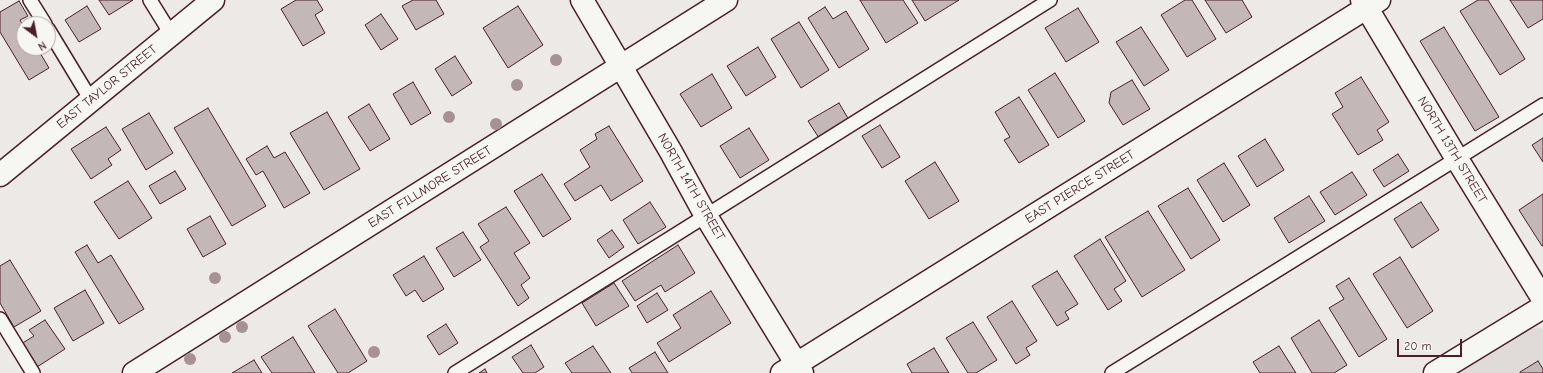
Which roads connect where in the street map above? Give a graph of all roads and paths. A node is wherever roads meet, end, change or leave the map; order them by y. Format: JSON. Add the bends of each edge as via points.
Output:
{"nodes":[{"id":1,"x":30,"y":0,"type":"edge"},
{"id":2,"x":150,"y":0,"type":"edge"},
{"id":3,"x":213,"y":0,"type":"edge"},
{"id":4,"x":582,"y":0,"type":"edge"},
{"id":5,"x":726,"y":0,"type":"edge"},
{"id":6,"x":1050,"y":0,"type":"edge"},
{"id":7,"x":1369,"y":3,"type":"edge"},
{"id":8,"x":40,"y":16,"type":"edge"},
{"id":9,"x":171,"y":34,"type":"junction"},
{"id":10,"x":56,"y":43,"type":"edge"},
{"id":11,"x":621,"y":66,"type":"junction"},
{"id":12,"x":91,"y":100,"type":"junction"},
{"id":13,"x":1543,"y":105,"type":"edge"},
{"id":14,"x":1457,"y":159,"type":"junction"},
{"id":15,"x":0,"y":175,"type":"edge"},
{"id":16,"x":706,"y":216,"type":"junction"},
{"id":17,"x":1543,"y":299,"type":"edge"},
{"id":18,"x":1543,"y":307,"type":"edge"},
{"id":19,"x":0,"y":319,"type":"edge"},
{"id":20,"x":793,"y":370,"type":"edge"},
{"id":21,"x":32,"y":373,"type":"edge"},
{"id":22,"x":134,"y":373,"type":"edge"},
{"id":23,"x":456,"y":373,"type":"edge"},
{"id":24,"x":1112,"y":373,"type":"edge"},
{"id":25,"x":1435,"y":373,"type":"edge"}],
"edges":[{"from":1,"to":8,"type":"lane"},
{"from":2,"to":9,"type":"lane"},
{"from":3,"to":9,"type":"street","name":"EAST TAYLOR STREET"},
{"from":4,"to":11,"type":"street","name":"NORTH 14TH STREET"},
{"from":5,"to":11,"type":"street","name":"EAST FILLMORE STREET"},
{"from":6,"to":16,"type":"lane"},
{"from":7,"to":14,"type":"street","name":"NORTH 13TH STREET"},
{"from":7,"to":20,"type":"street","name":"EAST PIERCE STREET"},
{"from":9,"to":12,"type":"street","name":"EAST TAYLOR STREET"},
{"from":10,"to":12,"type":"lane"},
{"from":11,"to":16,"type":"street","name":"NORTH 14TH STREET"},
{"from":11,"to":22,"type":"street","name":"EAST FILLMORE STREET"},
{"from":12,"to":15,"type":"street","name":"EAST TAYLOR STREET"},
{"from":13,"to":14,"type":"lane"},
{"from":14,"to":17,"type":"street","name":"NORTH 13TH STREET"},
{"from":14,"to":24,"type":"lane"},
{"from":16,"to":20,"type":"street","name":"NORTH 14TH STREET"},
{"from":16,"to":23,"type":"lane"},
{"from":18,"to":25,"type":"street"},
{"from":19,"to":21,"type":"lane"}]}
